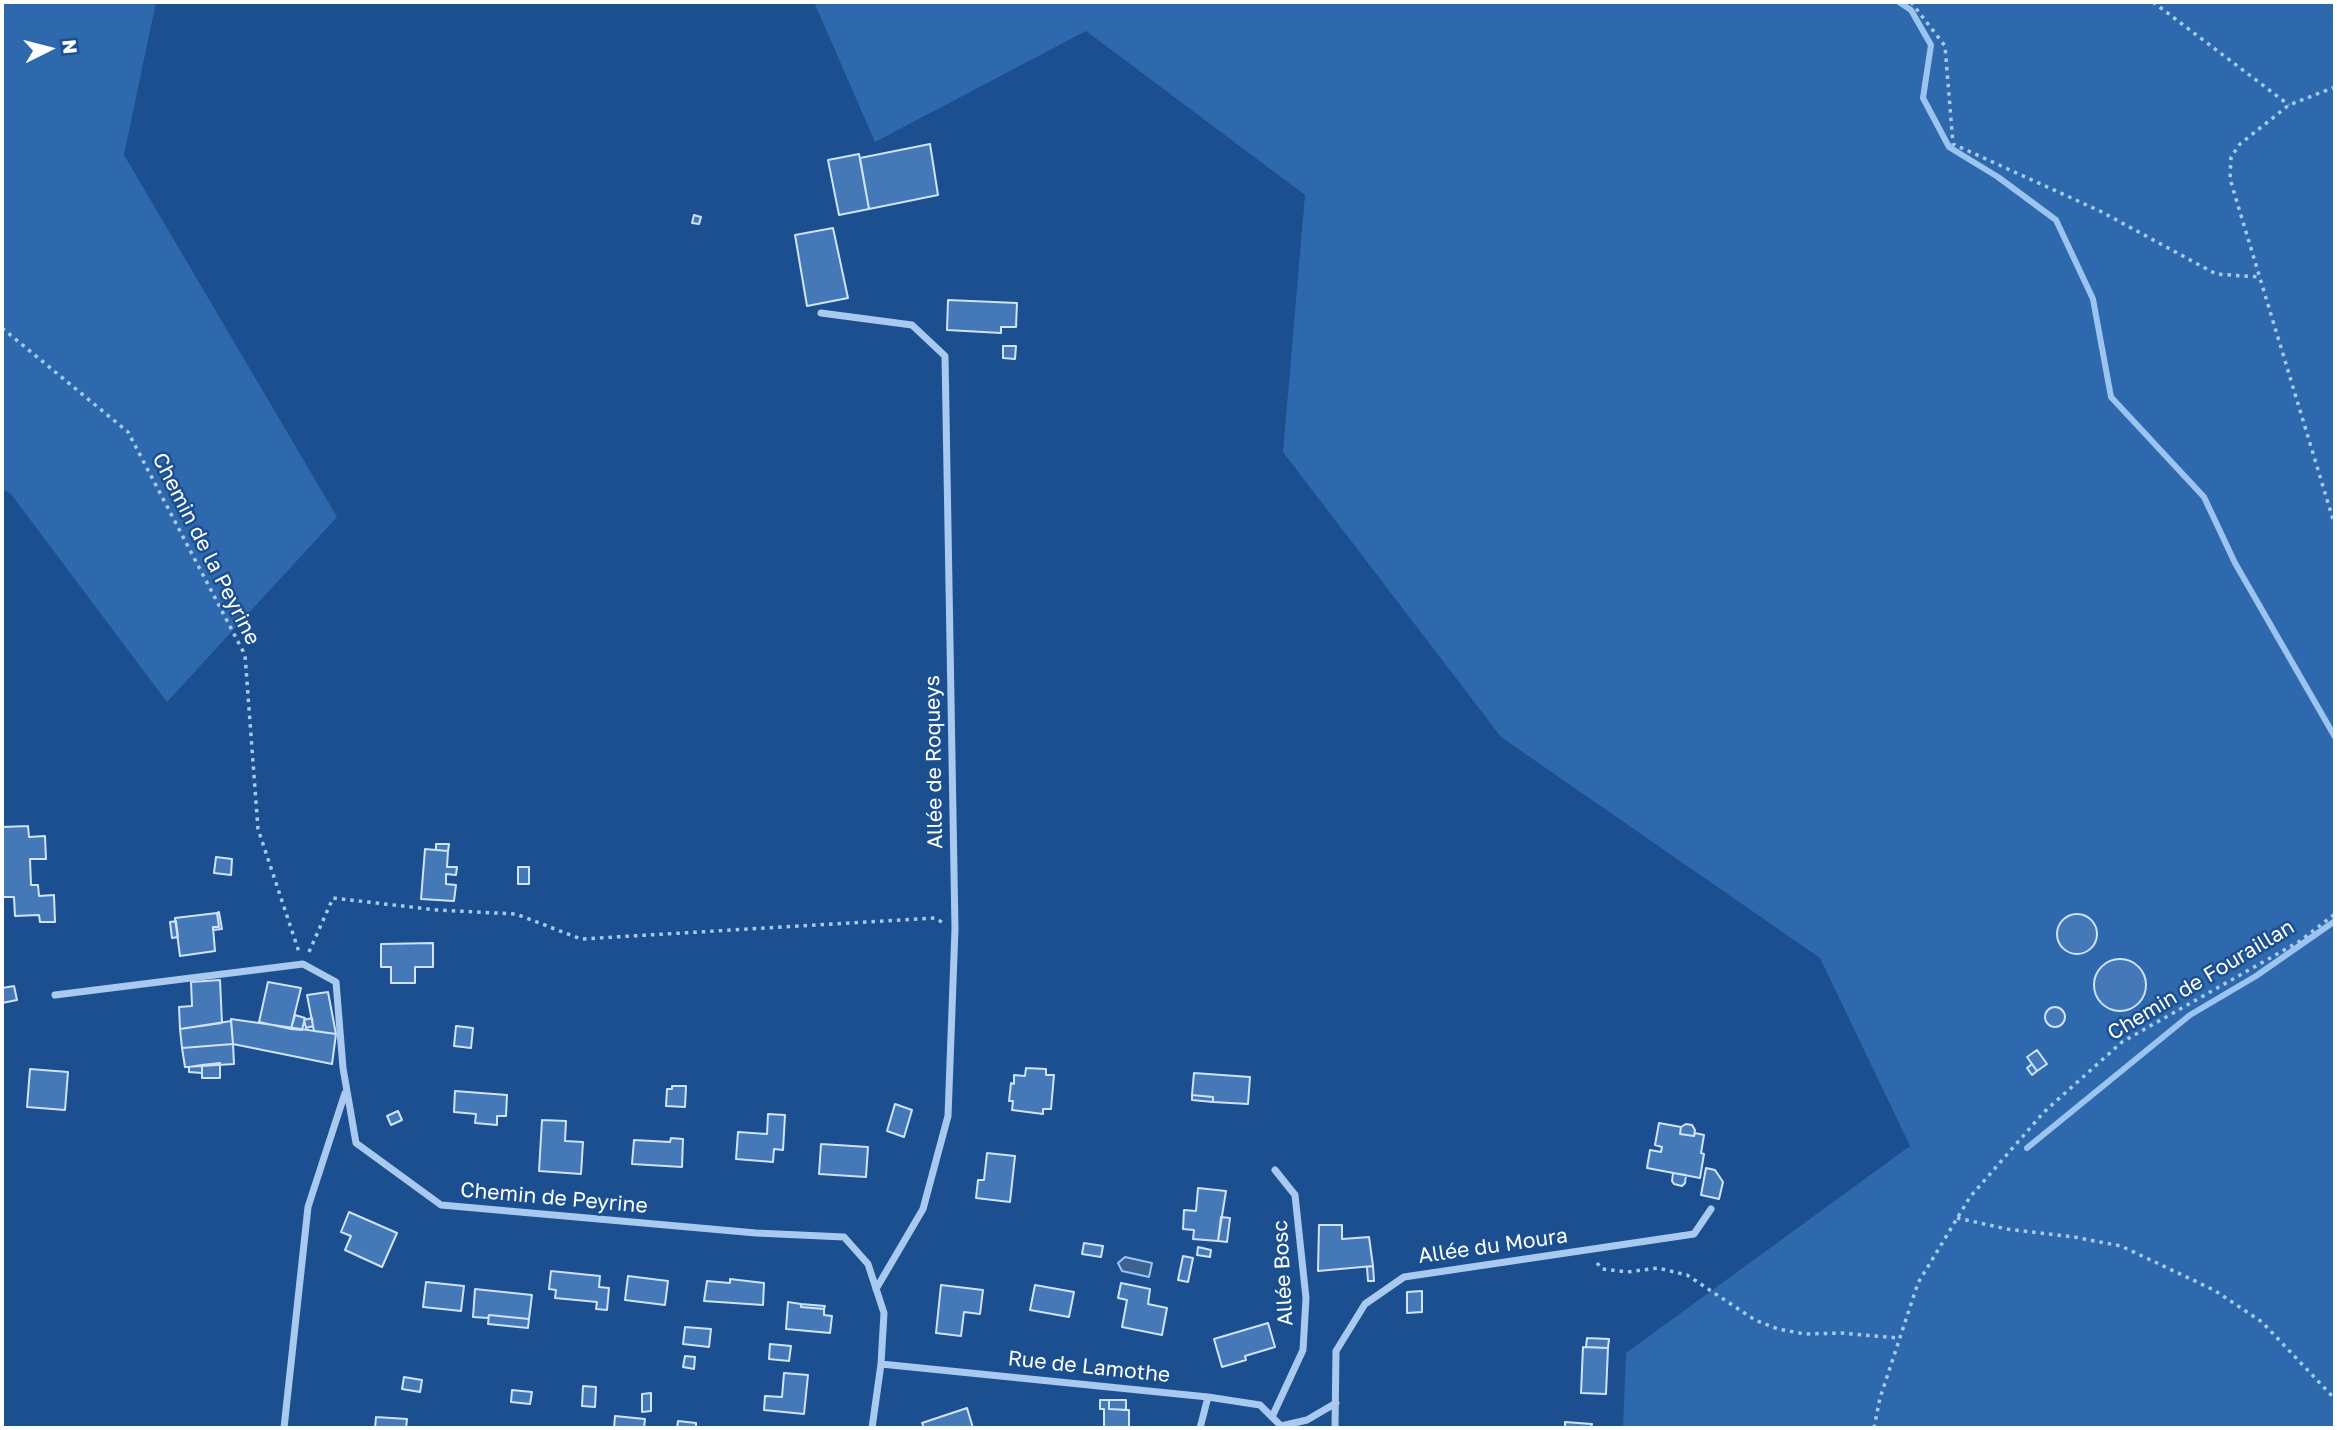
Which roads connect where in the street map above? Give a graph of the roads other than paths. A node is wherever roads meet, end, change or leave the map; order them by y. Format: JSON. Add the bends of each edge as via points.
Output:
{"nodes":[{"id":1,"x":821,"y":313,"type":"dead end"},
{"id":2,"x":55,"y":995,"type":"dead end"},
{"id":3,"x":346,"y":1090,"type":"junction"},
{"id":4,"x":1275,"y":1170,"type":"dead end"},
{"id":5,"x":1711,"y":1209,"type":"dead end"},
{"id":6,"x":876,"y":1289,"type":"junction"},
{"id":7,"x":881,"y":1364,"type":"junction"},
{"id":8,"x":1208,"y":1397,"type":"junction"},
{"id":9,"x":1335,"y":1404,"type":"junction"},
{"id":10,"x":1272,"y":1417,"type":"junction"},
{"id":11,"x":1282,"y":1427,"type":"edge"},
{"id":12,"x":284,"y":1428,"type":"edge"},
{"id":13,"x":872,"y":1428,"type":"edge"},
{"id":14,"x":1200,"y":1428,"type":"edge"},
{"id":15,"x":1335,"y":1428,"type":"edge"}],
"edges":[{"from":1,"to":6,"type":"street","name":"Allée de Roqueys","via":[[912,325],[945,356],[955,929],[948,1116],[923,1209]]},
{"from":2,"to":3,"type":"street","name":"Chemin de Peyrine","via":[[303,964],[335,982]]},
{"from":3,"to":6,"type":"street","name":"Chemin de Peyrine","via":[[356,1143],[441,1205],[844,1237],[868,1264]]},
{"from":3,"to":12,"type":"street","via":[[308,1207]]},
{"from":4,"to":10,"type":"street","name":"Allée Bosc","via":[[1295,1195],[1306,1298],[1303,1350]]},
{"from":5,"to":9,"type":"street","name":"Allée du Moura","via":[[1694,1234],[1404,1277],[1364,1304],[1336,1351]]},
{"from":6,"to":7,"type":"street","name":"Chemin de Peyrine","via":[[884,1313]]},
{"from":7,"to":8,"type":"street","name":"Rue de Lamothe"},
{"from":7,"to":13,"type":"street","name":"Chemin de Peyrine"},
{"from":8,"to":10,"type":"street","name":"Rue de Lamothe","via":[[1260,1405]]},
{"from":8,"to":14,"type":"street"},
{"from":9,"to":11,"type":"street","via":[[1307,1420]]},
{"from":9,"to":15,"type":"street","name":"Allée du Moura"},
{"from":10,"to":11,"type":"street","name":"Rue de Lamothe"}]}
